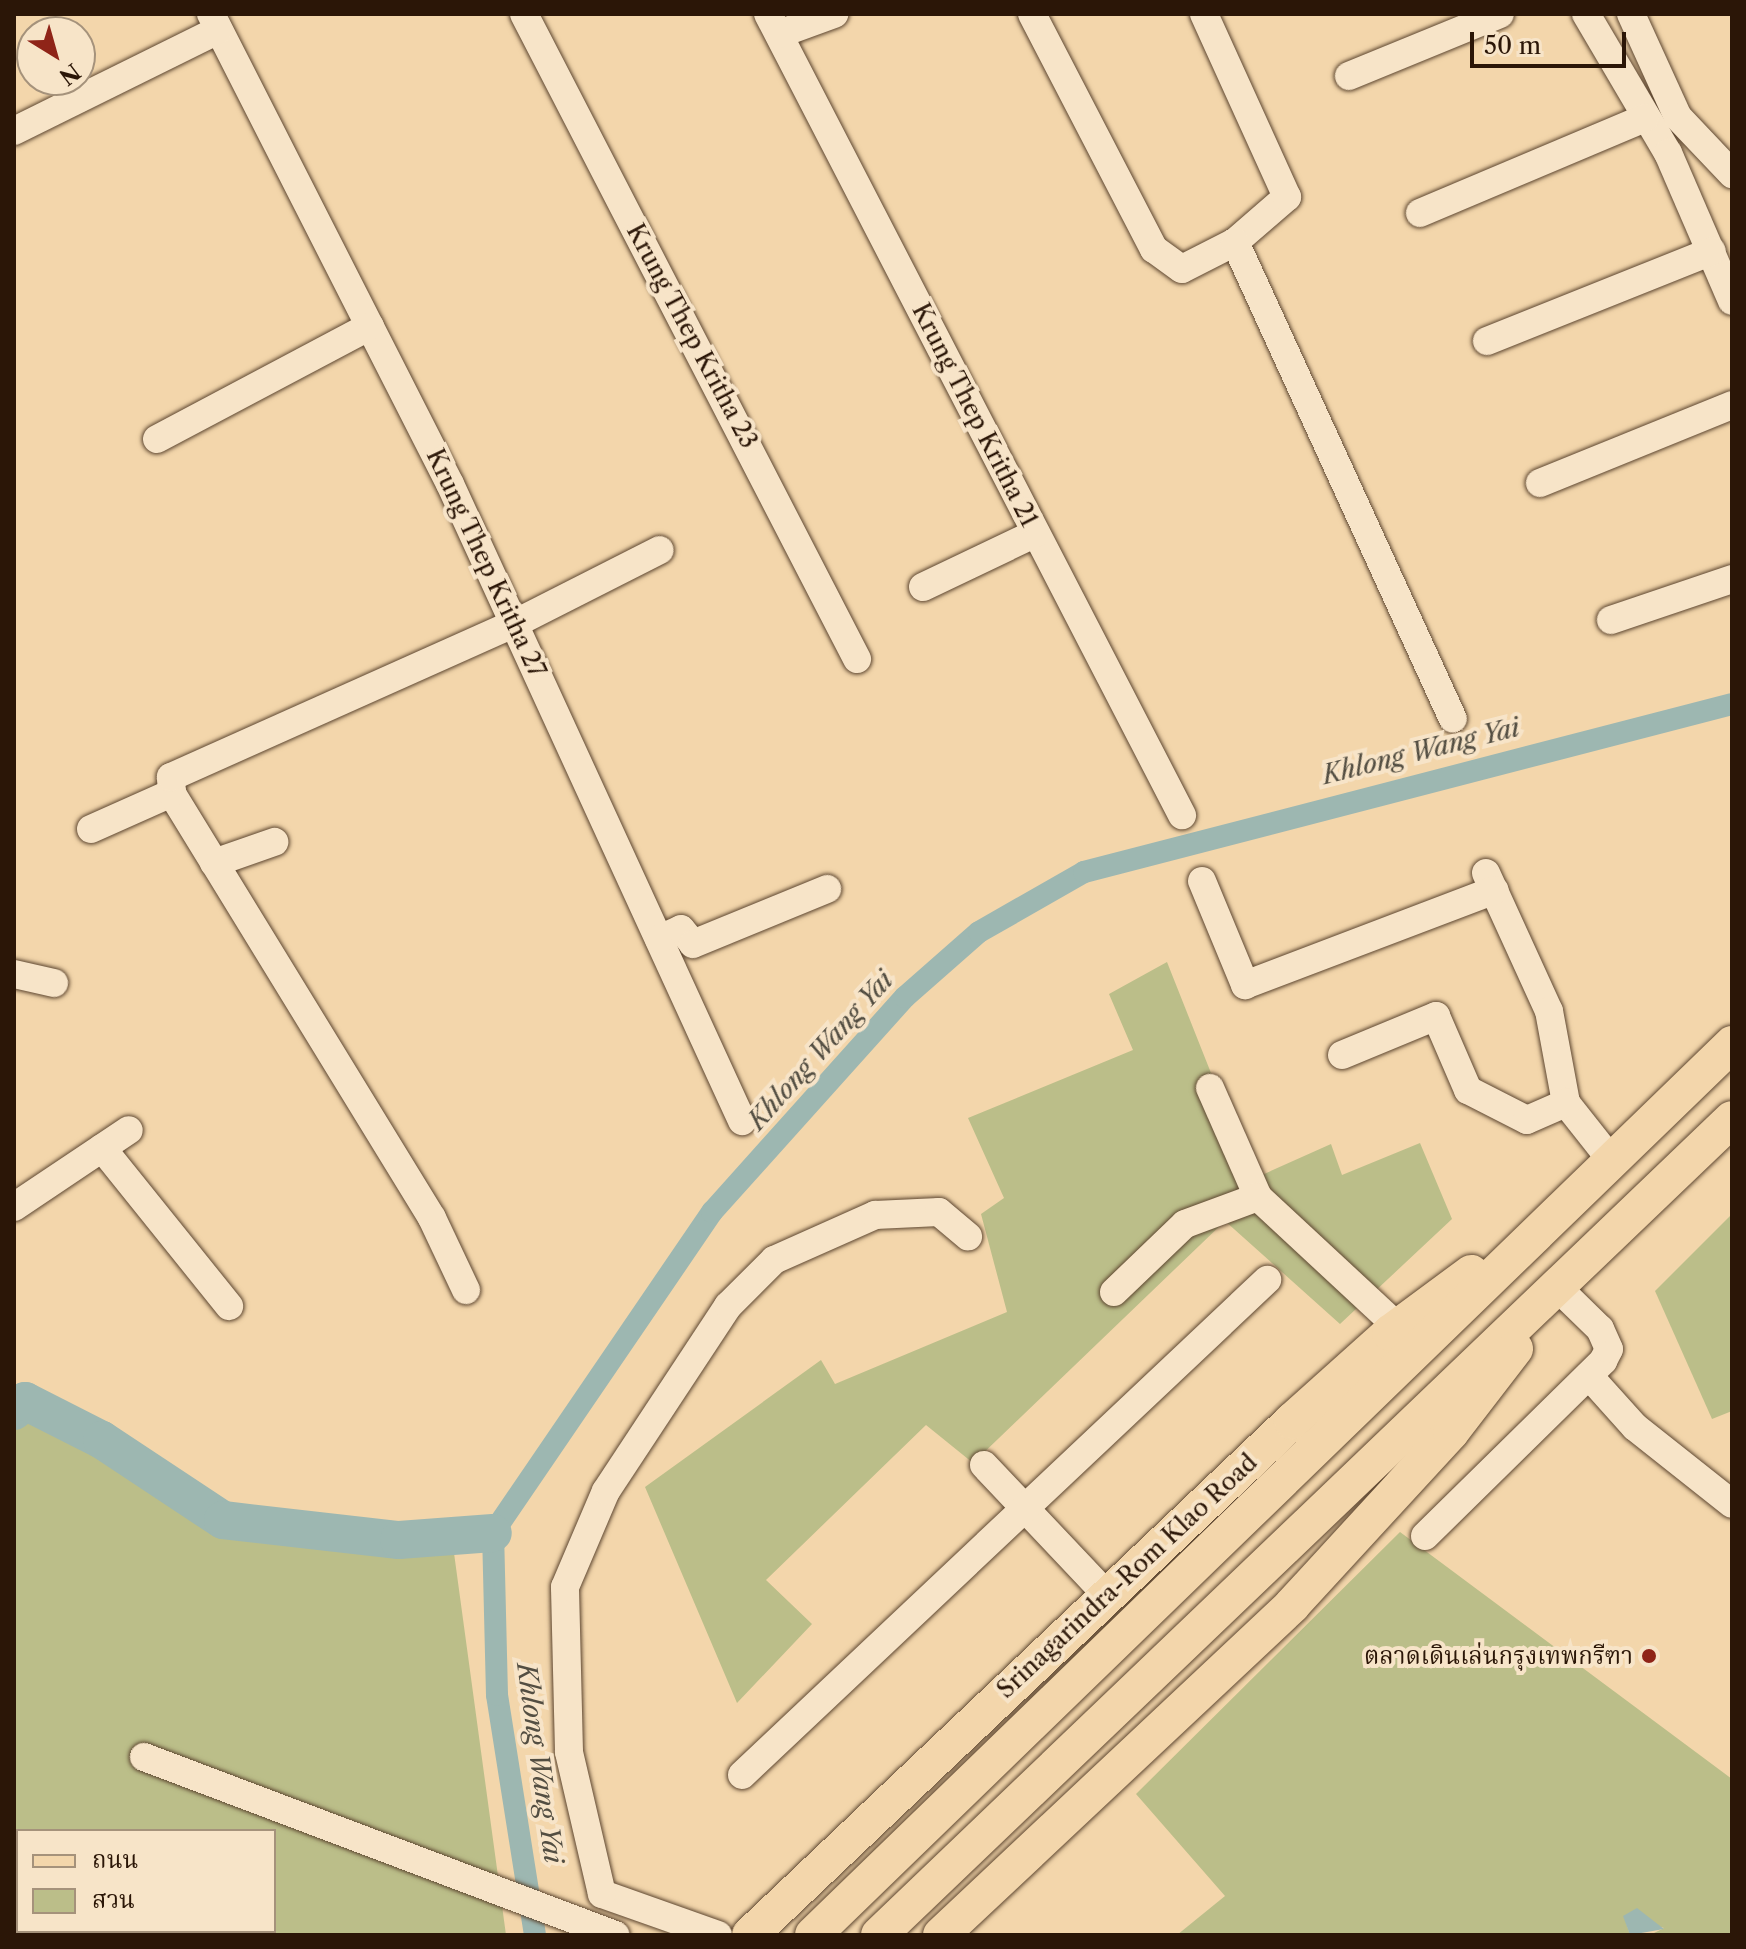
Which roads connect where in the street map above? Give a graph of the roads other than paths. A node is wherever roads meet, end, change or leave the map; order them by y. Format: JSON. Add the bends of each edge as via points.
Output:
{"nodes":[{"id":1,"x":524,"y":14,"type":"edge"},
{"id":2,"x":834,"y":14,"type":"edge"},
{"id":3,"x":1032,"y":14,"type":"edge"},
{"id":4,"x":1204,"y":14,"type":"edge"},
{"id":5,"x":1500,"y":14,"type":"edge"},
{"id":6,"x":1586,"y":14,"type":"edge"},
{"id":7,"x":1631,"y":14,"type":"edge"},
{"id":8,"x":214,"y":22,"type":"edge"},
{"id":9,"x":773,"y":24,"type":"edge"},
{"id":10,"x":1349,"y":76,"type":"dead end"},
{"id":11,"x":1645,"y":118,"type":"junction"},
{"id":12,"x":14,"y":131,"type":"edge"},
{"id":13,"x":1732,"y":174,"type":"edge"},
{"id":14,"x":1420,"y":213,"type":"dead end"},
{"id":15,"x":1235,"y":242,"type":"junction"},
{"id":16,"x":1712,"y":251,"type":"junction"},
{"id":17,"x":1732,"y":301,"type":"edge"},
{"id":18,"x":370,"y":326,"type":"junction"},
{"id":19,"x":1487,"y":341,"type":"dead end"},
{"id":20,"x":1732,"y":405,"type":"edge"},
{"id":21,"x":157,"y":439,"type":"dead end"},
{"id":22,"x":1540,"y":483,"type":"dead end"},
{"id":23,"x":1036,"y":533,"type":"junction"},
{"id":24,"x":660,"y":550,"type":"dead end"},
{"id":25,"x":1732,"y":579,"type":"edge"},
{"id":26,"x":923,"y":587,"type":"dead end"},
{"id":27,"x":1611,"y":620,"type":"dead end"},
{"id":28,"x":516,"y":623,"type":"junction"},
{"id":29,"x":857,"y":659,"type":"dead end"},
{"id":30,"x":1453,"y":719,"type":"dead end"},
{"id":31,"x":172,"y":793,"type":"junction"},
{"id":32,"x":1182,"y":815,"type":"dead end"},
{"id":33,"x":91,"y":829,"type":"dead end"},
{"id":34,"x":274,"y":842,"type":"dead end"},
{"id":35,"x":214,"y":863,"type":"junction"},
{"id":36,"x":1202,"y":881,"type":"dead end"},
{"id":37,"x":827,"y":889,"type":"dead end"},
{"id":38,"x":659,"y":939,"type":"junction"},
{"id":39,"x":14,"y":974,"type":"edge"},
{"id":40,"x":54,"y":983,"type":"dead end"},
{"id":41,"x":1732,"y":1044,"type":"edge"},
{"id":42,"x":1342,"y":1055,"type":"dead end"},
{"id":43,"x":1210,"y":1088,"type":"dead end"},
{"id":44,"x":1566,"y":1103,"type":"junction"},
{"id":45,"x":1732,"y":1119,"type":"edge"},
{"id":46,"x":742,"y":1121,"type":"dead end"},
{"id":47,"x":129,"y":1130,"type":"dead end"},
{"id":48,"x":102,"y":1148,"type":"junction"},
{"id":49,"x":1612,"y":1161,"type":"junction"},
{"id":50,"x":1258,"y":1197,"type":"junction"},
{"id":51,"x":14,"y":1207,"type":"edge"},
{"id":52,"x":968,"y":1236,"type":"dead end"},
{"id":53,"x":1525,"y":1244,"type":"junction"},
{"id":54,"x":1267,"y":1280,"type":"dead end"},
{"id":55,"x":1565,"y":1284,"type":"junction"},
{"id":56,"x":466,"y":1290,"type":"dead end"},
{"id":57,"x":1114,"y":1292,"type":"dead end"},
{"id":58,"x":229,"y":1306,"type":"dead end"},
{"id":59,"x":1398,"y":1327,"type":"junction"},
{"id":60,"x":1590,"y":1377,"type":"junction"},
{"id":61,"x":984,"y":1465,"type":"dead end"},
{"id":62,"x":1732,"y":1504,"type":"edge"},
{"id":63,"x":1025,"y":1508,"type":"junction"},
{"id":64,"x":1425,"y":1536,"type":"dead end"},
{"id":65,"x":1107,"y":1595,"type":"junction"},
{"id":66,"x":144,"y":1757,"type":"dead end"},
{"id":67,"x":742,"y":1775,"type":"dead end"},
{"id":68,"x":611,"y":1934,"type":"edge"},
{"id":69,"x":718,"y":1935,"type":"edge"},
{"id":70,"x":750,"y":1935,"type":"edge"},
{"id":71,"x":813,"y":1935,"type":"edge"},
{"id":72,"x":879,"y":1935,"type":"edge"},
{"id":73,"x":941,"y":1935,"type":"edge"}],
"edges":[{"from":1,"to":29,"type":"street","name":"Krung Thep Kritha 23"},
{"from":2,"to":9,"type":"street"},
{"from":3,"to":15,"type":"street","via":[[1154,249],[1182,269]]},
{"from":4,"to":15,"type":"street","via":[[1288,189],[1285,206]]},
{"from":5,"to":10,"type":"street"},
{"from":6,"to":11,"type":"street"},
{"from":7,"to":13,"type":"street","via":[[1678,117]]},
{"from":8,"to":12,"type":"street"},
{"from":8,"to":18,"type":"street","name":"Krung Thep Kritha 27"},
{"from":9,"to":23,"type":"street","name":"Krung Thep Kritha 21"},
{"from":11,"to":14,"type":"street"},
{"from":11,"to":16,"type":"street"},
{"from":15,"to":30,"type":"street"},
{"from":16,"to":17,"type":"street"},
{"from":16,"to":19,"type":"street"},
{"from":18,"to":21,"type":"street"},
{"from":18,"to":28,"type":"street","name":"Krung Thep Kritha 27"},
{"from":20,"to":22,"type":"street"},
{"from":23,"to":26,"type":"street"},
{"from":23,"to":32,"type":"street","name":"Krung Thep Kritha 21"},
{"from":24,"to":28,"type":"street"},
{"from":25,"to":27,"type":"street"},
{"from":28,"to":31,"type":"street","via":[[189,766],[171,777]]},
{"from":28,"to":38,"type":"street","name":"Krung Thep Kritha 27"},
{"from":31,"to":33,"type":"street"},
{"from":31,"to":35,"type":"street"},
{"from":34,"to":35,"type":"street"},
{"from":35,"to":56,"type":"street","via":[[432,1218]]},
{"from":36,"to":44,"type":"street","via":[[1245,985],[1490,881],[1549,1011]]},
{"from":37,"to":38,"type":"street","via":[[693,944],[681,929]]},
{"from":38,"to":46,"type":"street","name":"Krung Thep Kritha 27"},
{"from":39,"to":40,"type":"street"},
{"from":41,"to":49,"type":"main road","name":"Srinagarindra-Rom Klao Road"},
{"from":42,"to":44,"type":"street","via":[[1436,1016],[1468,1090],[1527,1120]]},
{"from":43,"to":50,"type":"street"},
{"from":44,"to":49,"type":"street"},
{"from":45,"to":55,"type":"main road"},
{"from":47,"to":48,"type":"street"},
{"from":48,"to":51,"type":"street"},
{"from":48,"to":58,"type":"street"},
{"from":49,"to":53,"type":"main road","name":"Srinagarindra-Rom Klao Road"},
{"from":50,"to":57,"type":"street","via":[[1185,1224]]},
{"from":50,"to":59,"type":"street"},
{"from":52,"to":69,"type":"street","via":[[939,1212],[875,1215],[774,1260],[728,1306],[606,1491],[565,1587],[569,1752],[602,1894]]},
{"from":53,"to":59,"type":"main road","name":"Srinagarindra-Rom Klao Road","via":[[1454,1282]]},
{"from":53,"to":71,"type":"main road","name":"Srinagarindra-Rom Klao Road"},
{"from":54,"to":63,"type":"street"},
{"from":55,"to":60,"type":"street","via":[[1609,1349]]},
{"from":55,"to":72,"type":"main road"},
{"from":55,"to":73,"type":"main road","via":[[1451,1432],[1292,1605]]},
{"from":59,"to":65,"type":"main road","name":"Srinagarindra-Rom Klao Road"},
{"from":60,"to":62,"type":"street","via":[[1635,1427]]},
{"from":60,"to":64,"type":"street"},
{"from":61,"to":63,"type":"street"},
{"from":63,"to":65,"type":"street"},
{"from":63,"to":67,"type":"street"},
{"from":65,"to":70,"type":"main road","name":"Srinagarindra-Rom Klao Road"},
{"from":66,"to":68,"type":"street"}]}
